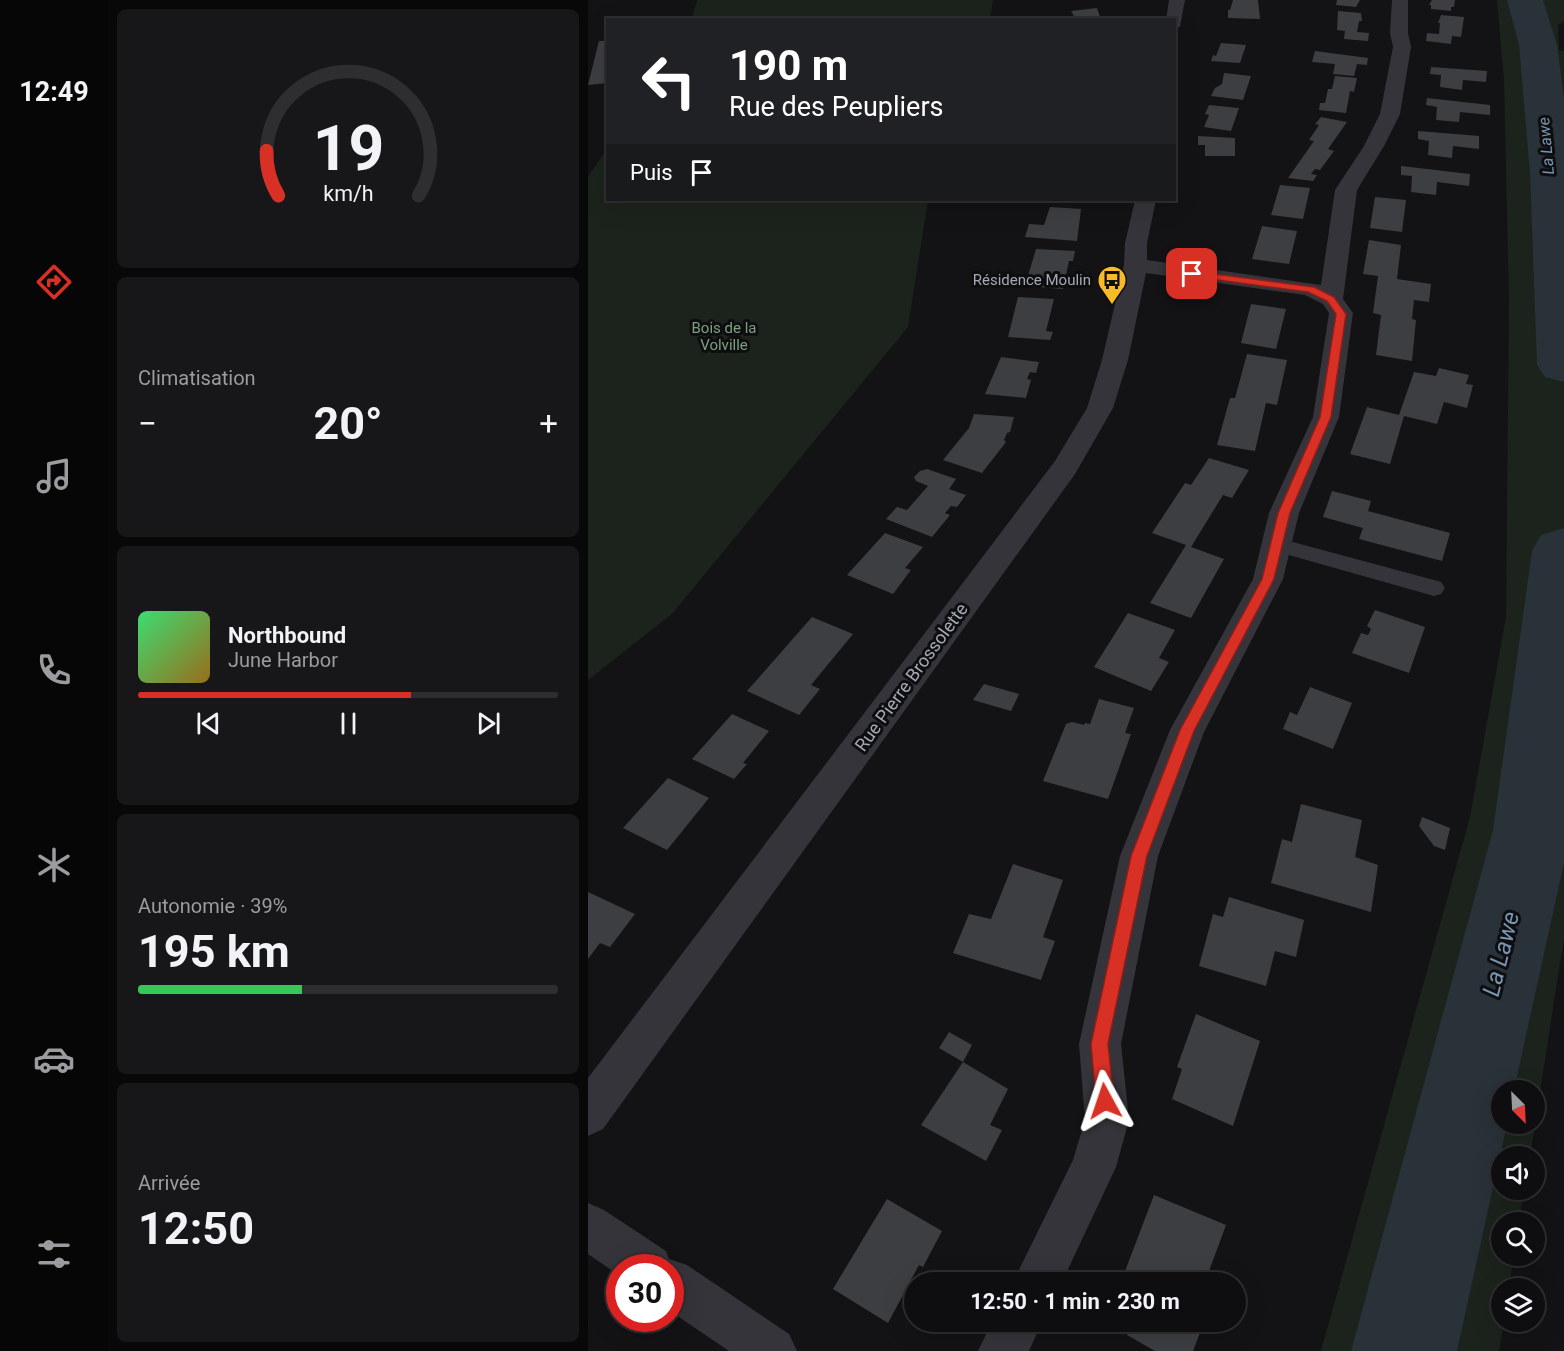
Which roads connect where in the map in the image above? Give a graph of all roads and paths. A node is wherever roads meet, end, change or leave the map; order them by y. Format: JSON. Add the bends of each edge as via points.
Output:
{"nodes":[{"id":1,"x":1178,"y":0,"type":"edge"},
{"id":2,"x":1400,"y":0,"type":"edge"},
{"id":3,"x":1175,"y":18,"type":"edge"},
{"id":4,"x":1145,"y":201,"type":"edge"},
{"id":5,"x":1136,"y":265,"type":"junction"},
{"id":6,"x":1331,"y":299,"type":"junction"},
{"id":7,"x":1278,"y":545,"type":"junction"},
{"id":8,"x":1434,"y":588,"type":"dead end"},
{"id":9,"x":588,"y":1114,"type":"edge"},
{"id":10,"x":588,"y":1226,"type":"edge"},
{"id":11,"x":629,"y":1254,"type":"edge"},
{"id":12,"x":1042,"y":1272,"type":"edge"},
{"id":13,"x":684,"y":1291,"type":"edge"},
{"id":14,"x":1013,"y":1332,"type":"edge"},
{"id":15,"x":772,"y":1351,"type":"edge"},
{"id":16,"x":1003,"y":1351,"type":"edge"}],
"edges":[{"from":1,"to":3,"type":"street"},
{"from":2,"to":6,"type":"street","via":[[1402,47],[1390,114],[1346,190]]},
{"from":4,"to":5,"type":"street","name":"Rue Pierre Brossolette"},
{"from":5,"to":6,"type":"street","via":[[1311,289]]},
{"from":5,"to":9,"type":"street","name":"Rue Pierre Brossolette","via":[[1100,408],[1065,466]]},
{"from":6,"to":7,"type":"street","via":[[1341,314],[1326,417],[1284,513]]},
{"from":7,"to":8,"type":"lane"},
{"from":7,"to":12,"type":"street","via":[[1268,579],[1187,730],[1139,856],[1100,1044],[1107,1120],[1094,1167]]},
{"from":10,"to":11,"type":"street"},
{"from":13,"to":15,"type":"street"},
{"from":14,"to":16,"type":"street"}]}
